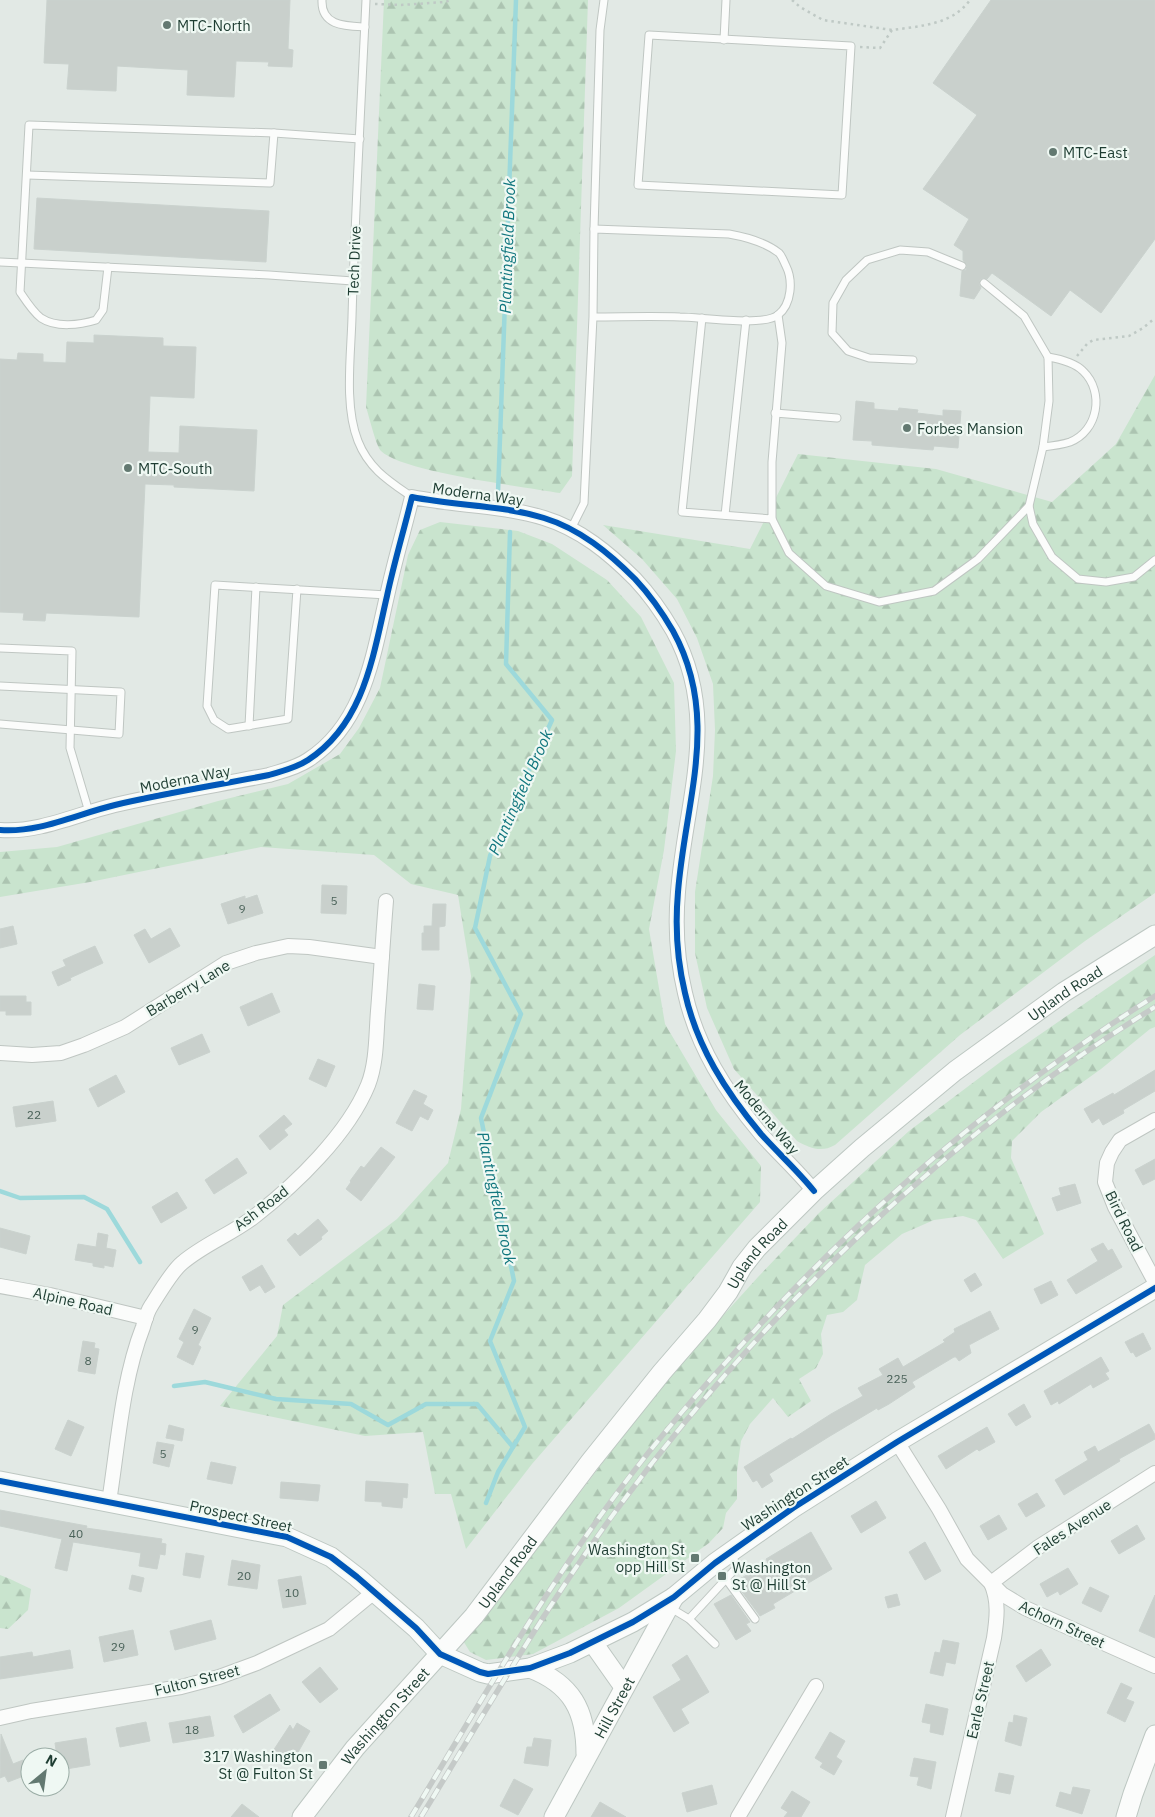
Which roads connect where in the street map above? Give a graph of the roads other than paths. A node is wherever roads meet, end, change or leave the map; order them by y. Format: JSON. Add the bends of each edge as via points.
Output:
{"nodes":[{"id":1,"x":322,"y":0,"type":"edge"},
{"id":2,"x":604,"y":0,"type":"edge"},
{"id":3,"x":726,"y":0,"type":"edge"},
{"id":4,"x":366,"y":2,"type":"edge"},
{"id":5,"x":365,"y":27,"type":"junction"},
{"id":6,"x":724,"y":40,"type":"junction"},
{"id":7,"x":274,"y":133,"type":"junction"},
{"id":8,"x":360,"y":139,"type":"junction"},
{"id":9,"x":27,"y":174,"type":"junction"},
{"id":10,"x":594,"y":228,"type":"junction"},
{"id":11,"x":0,"y":262,"type":"edge"},
{"id":12,"x":22,"y":263,"type":"junction"},
{"id":13,"x":962,"y":266,"type":"dead end"},
{"id":14,"x":108,"y":267,"type":"junction"},
{"id":15,"x":353,"y":281,"type":"junction"},
{"id":16,"x":984,"y":283,"type":"dead end"},
{"id":17,"x":778,"y":315,"type":"junction"},
{"id":18,"x":592,"y":318,"type":"junction"},
{"id":19,"x":702,"y":318,"type":"junction"},
{"id":20,"x":746,"y":320,"type":"junction"},
{"id":21,"x":1048,"y":357,"type":"junction"},
{"id":22,"x":913,"y":360,"type":"dead end"},
{"id":23,"x":775,"y":413,"type":"junction"},
{"id":24,"x":837,"y":418,"type":"dead end"},
{"id":25,"x":1043,"y":447,"type":"junction"},
{"id":26,"x":412,"y":497,"type":"junction"},
{"id":27,"x":1029,"y":506,"type":"junction"},
{"id":28,"x":725,"y":515,"type":"junction"},
{"id":29,"x":772,"y":519,"type":"junction"},
{"id":30,"x":570,"y":529,"type":"junction"},
{"id":31,"x":1155,"y":560,"type":"edge"},
{"id":32,"x":256,"y":587,"type":"junction"},
{"id":33,"x":297,"y":589,"type":"junction"},
{"id":34,"x":387,"y":595,"type":"junction"},
{"id":35,"x":0,"y":648,"type":"edge"},
{"id":36,"x":0,"y":686,"type":"edge"},
{"id":37,"x":71,"y":689,"type":"junction"},
{"id":38,"x":0,"y":724,"type":"edge"},
{"id":39,"x":248,"y":726,"type":"junction"},
{"id":40,"x":69,"y":730,"type":"junction"},
{"id":41,"x":89,"y":812,"type":"junction"},
{"id":42,"x":0,"y":830,"type":"edge"},
{"id":43,"x":386,"y":901,"type":"dead end"},
{"id":44,"x":1155,"y":935,"type":"edge"},
{"id":45,"x":382,"y":957,"type":"junction"},
{"id":46,"x":0,"y":1053,"type":"edge"},
{"id":47,"x":1155,"y":1120,"type":"edge"},
{"id":48,"x":814,"y":1191,"type":"junction"},
{"id":49,"x":1155,"y":1282,"type":"edge"},
{"id":50,"x":0,"y":1286,"type":"edge"},
{"id":51,"x":1155,"y":1288,"type":"edge"},
{"id":52,"x":146,"y":1318,"type":"junction"},
{"id":53,"x":897,"y":1442,"type":"junction"},
{"id":54,"x":1155,"y":1473,"type":"edge"},
{"id":55,"x":0,"y":1481,"type":"edge"},
{"id":56,"x":109,"y":1502,"type":"junction"},
{"id":57,"x":730,"y":1552,"type":"junction"},
{"id":58,"x":726,"y":1579,"type":"junction"},
{"id":59,"x":991,"y":1583,"type":"junction"},
{"id":60,"x":374,"y":1592,"type":"junction"},
{"id":61,"x":672,"y":1602,"type":"junction"},
{"id":62,"x":689,"y":1619,"type":"junction"},
{"id":63,"x":755,"y":1619,"type":"dead end"},
{"id":64,"x":593,"y":1643,"type":"junction"},
{"id":65,"x":715,"y":1644,"type":"dead end"},
{"id":66,"x":440,"y":1654,"type":"junction"},
{"id":67,"x":1155,"y":1666,"type":"edge"},
{"id":68,"x":530,"y":1668,"type":"junction"},
{"id":69,"x":624,"y":1686,"type":"junction"},
{"id":70,"x":816,"y":1686,"type":"dead end"},
{"id":71,"x":0,"y":1718,"type":"edge"},
{"id":72,"x":1155,"y":1735,"type":"edge"},
{"id":73,"x":586,"y":1756,"type":"junction"},
{"id":74,"x":302,"y":1817,"type":"edge"},
{"id":75,"x":554,"y":1817,"type":"edge"},
{"id":76,"x":738,"y":1817,"type":"edge"},
{"id":77,"x":953,"y":1817,"type":"edge"},
{"id":78,"x":1126,"y":1817,"type":"edge"}],
"edges":[{"from":1,"to":5,"type":"lane","via":[[322,9],[329,20],[344,26]]},
{"from":2,"to":10,"type":"lane","via":[[600,30]]},
{"from":3,"to":6,"type":"lane"},
{"from":4,"to":5,"type":"lane","name":"Tech Drive"},
{"from":5,"to":8,"type":"lane","name":"Tech Drive"},
{"from":6,"to":6,"type":"lane","via":[[648,35],[638,185],[842,195],[851,46]]},
{"from":7,"to":8,"type":"lane"},
{"from":7,"to":9,"type":"lane","via":[[270,183]]},
{"from":7,"to":9,"type":"lane","via":[[29,125]]},
{"from":8,"to":15,"type":"lane","name":"Tech Drive"},
{"from":9,"to":12,"type":"lane"},
{"from":10,"to":17,"type":"lane","via":[[729,234],[750,238],[780,254],[790,274],[791,290]]},
{"from":10,"to":18,"type":"lane"},
{"from":11,"to":12,"type":"lane"},
{"from":12,"to":14,"type":"lane"},
{"from":12,"to":14,"type":"lane","via":[[20,292],[41,318],[59,324],[96,320],[103,310]]},
{"from":13,"to":22,"type":"lane","via":[[928,252],[900,250],[867,260],[846,280],[833,303],[832,333],[848,352],[869,358]]},
{"from":14,"to":15,"type":"lane"},
{"from":15,"to":26,"type":"lane","name":"Tech Drive","via":[[350,396],[357,440],[372,466]]},
{"from":16,"to":21,"type":"lane","via":[[1024,316]]},
{"from":17,"to":20,"type":"lane","via":[[766,320]]},
{"from":17,"to":23,"type":"lane","via":[[782,343]]},
{"from":18,"to":19,"type":"lane"},
{"from":18,"to":30,"type":"lane","via":[[584,503]]},
{"from":19,"to":20,"type":"lane"},
{"from":19,"to":28,"type":"lane","via":[[682,512]]},
{"from":20,"to":28,"type":"lane"},
{"from":21,"to":25,"type":"lane"},
{"from":21,"to":25,"type":"lane","via":[[1072,363],[1084,371],[1092,382],[1096,410],[1082,434],[1070,442]]},
{"from":23,"to":24,"type":"lane"},
{"from":23,"to":29,"type":"lane"},
{"from":25,"to":27,"type":"lane"},
{"from":26,"to":30,"type":"street","name":"Moderna Way","via":[[515,511],[545,518]]},
{"from":26,"to":34,"type":"street","name":"Moderna Way"},
{"from":27,"to":29,"type":"lane","via":[[978,559],[934,592],[879,602],[826,586],[789,553]]},
{"from":27,"to":31,"type":"lane","via":[[1033,524],[1052,557],[1078,579],[1106,582],[1134,577]]},
{"from":28,"to":29,"type":"lane"},
{"from":30,"to":48,"type":"street","name":"Moderna Way","via":[[596,544],[644,588],[664,615],[686,659],[695,689],[698,740],[678,894],[678,953],[685,993],[705,1052],[725,1087],[763,1136]]},
{"from":32,"to":33,"type":"lane"},
{"from":32,"to":39,"type":"lane"},
{"from":32,"to":39,"type":"lane","via":[[215,585],[207,706],[214,720],[228,729]]},
{"from":33,"to":34,"type":"lane"},
{"from":33,"to":39,"type":"lane","via":[[288,719]]},
{"from":34,"to":41,"type":"street","name":"Moderna Way","via":[[375,648],[355,707],[334,737],[307,760],[269,775]]},
{"from":35,"to":37,"type":"lane","via":[[72,651]]},
{"from":36,"to":37,"type":"lane"},
{"from":37,"to":40,"type":"lane"},
{"from":37,"to":40,"type":"lane","via":[[120,692],[119,734]]},
{"from":38,"to":40,"type":"lane"},
{"from":40,"to":41,"type":"lane","via":[[70,748]]},
{"from":41,"to":42,"type":"street","name":"Moderna Way","via":[[38,828]]},
{"from":43,"to":45,"type":"street","name":"Ash Road"},
{"from":44,"to":48,"type":"street","name":"Upland Road","via":[[1064,992],[990,1044],[892,1122]]},
{"from":45,"to":46,"type":"street","name":"Barberry Lane","via":[[288,946],[256,953],[226,963],[125,1027],[84,1045],[61,1053]]},
{"from":45,"to":52,"type":"street","name":"Ash Road","via":[[373,1067],[356,1108],[336,1138],[277,1200],[180,1264]]},
{"from":47,"to":49,"type":"street","name":"Bird Road","via":[[1120,1140],[1107,1164],[1105,1182],[1114,1207]]},
{"from":48,"to":66,"type":"street","name":"Upland Road","via":[[757,1248],[707,1320],[621,1423],[474,1616]]},
{"from":50,"to":52,"type":"street","name":"Alpine Road"},
{"from":51,"to":53,"type":"street","name":"Washington Street"},
{"from":52,"to":56,"type":"street","name":"Ash Road","via":[[127,1383]]},
{"from":53,"to":57,"type":"street","name":"Washington Street"},
{"from":53,"to":59,"type":"street","name":"Achorn Street","via":[[967,1560]]},
{"from":54,"to":59,"type":"street","name":"Fales Avenue","via":[[1037,1548]]},
{"from":55,"to":56,"type":"street","name":"Prospect Street"},
{"from":56,"to":60,"type":"street","name":"Prospect Street","via":[[287,1537],[331,1558]]},
{"from":57,"to":58,"type":"lane","via":[[737,1567]]},
{"from":57,"to":61,"type":"street","name":"Washington Street"},
{"from":58,"to":62,"type":"lane"},
{"from":58,"to":63,"type":"lane"},
{"from":59,"to":67,"type":"street","name":"Achorn Street","via":[[1024,1608]]},
{"from":59,"to":77,"type":"street","name":"Earle Street","via":[[996,1596],[994,1638]]},
{"from":60,"to":66,"type":"street","name":"Prospect Street","via":[[416,1628]]},
{"from":60,"to":71,"type":"street","name":"Fulton Street","via":[[329,1629],[219,1677],[182,1687]]},
{"from":61,"to":62,"type":"lane"},
{"from":61,"to":64,"type":"street","name":"Washington Street"},
{"from":61,"to":69,"type":"street","name":"Hill Street"},
{"from":62,"to":65,"type":"lane"},
{"from":64,"to":68,"type":"street","name":"Washington Street"},
{"from":64,"to":69,"type":"street"},
{"from":66,"to":68,"type":"street","name":"Washington Street","via":[[488,1674]]},
{"from":66,"to":74,"type":"street","name":"Washington Street","via":[[355,1748]]},
{"from":68,"to":73,"type":"street","via":[[551,1677],[572,1696],[585,1728]]},
{"from":69,"to":73,"type":"street","name":"Hill Street"},
{"from":70,"to":76,"type":"street"},
{"from":72,"to":78,"type":"street"},
{"from":73,"to":75,"type":"street","name":"Hill Street"}]}
